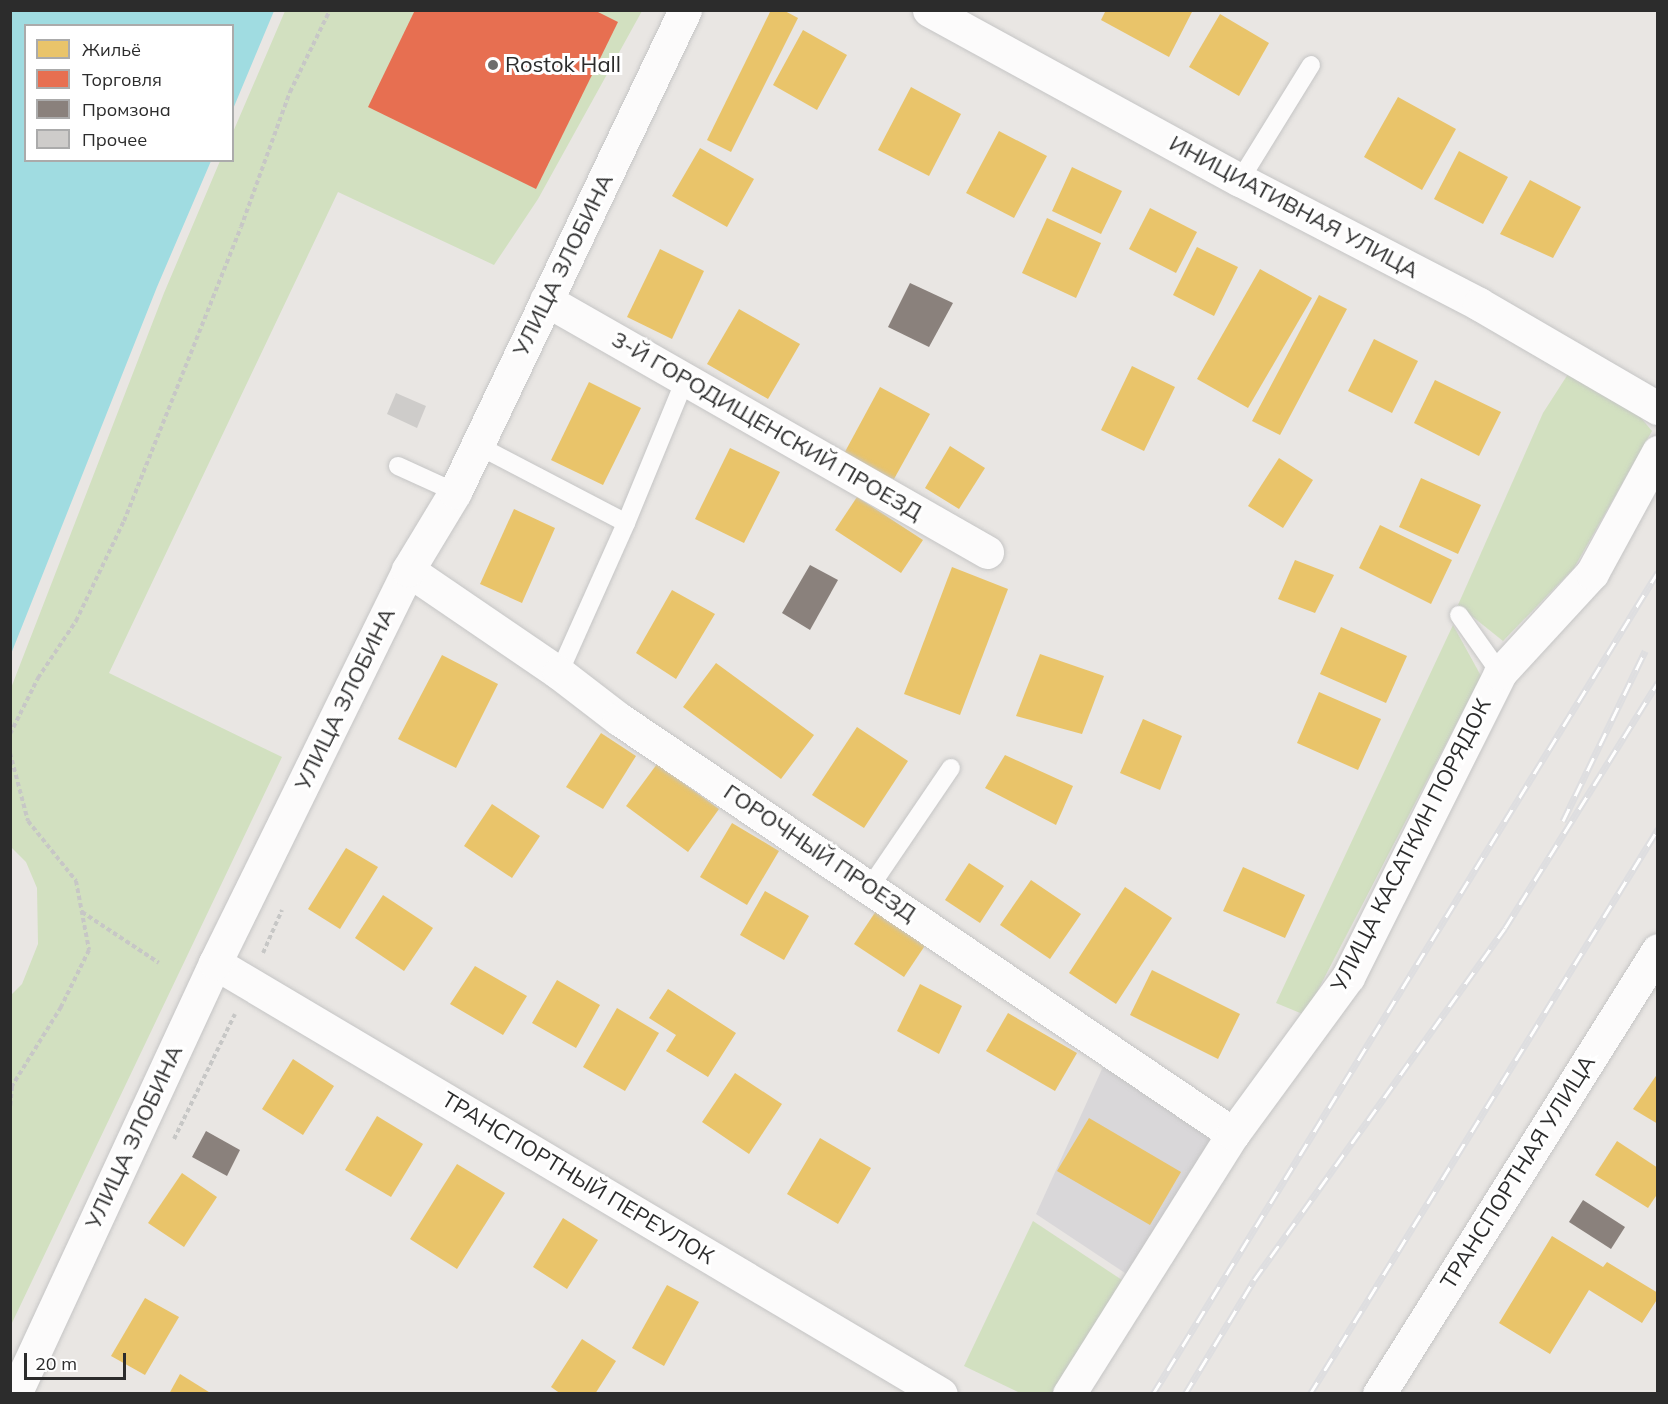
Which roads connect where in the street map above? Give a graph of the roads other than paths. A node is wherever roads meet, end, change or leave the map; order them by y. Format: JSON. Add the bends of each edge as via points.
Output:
{"nodes":[{"id":1,"x":685,"y":10,"type":"edge"},
{"id":2,"x":929,"y":10,"type":"edge"},
{"id":3,"x":1311,"y":65,"type":"dead end"},
{"id":4,"x":1240,"y":180,"type":"junction"},
{"id":5,"x":546,"y":300,"type":"junction"},
{"id":6,"x":685,"y":380,"type":"junction"},
{"id":7,"x":1658,"y":408,"type":"edge"},
{"id":8,"x":477,"y":445,"type":"junction"},
{"id":9,"x":1658,"y":452,"type":"edge"},
{"id":10,"x":398,"y":466,"type":"dead end"},
{"id":11,"x":455,"y":492,"type":"junction"},
{"id":12,"x":626,"y":523,"type":"junction"},
{"id":13,"x":987,"y":552,"type":"dead end"},
{"id":14,"x":408,"y":570,"type":"junction"},
{"id":15,"x":1459,"y":615,"type":"dead end"},
{"id":16,"x":559,"y":673,"type":"junction"},
{"id":17,"x":1500,"y":673,"type":"junction"},
{"id":18,"x":951,"y":768,"type":"dead end"},
{"id":19,"x":870,"y":887,"type":"junction"},
{"id":20,"x":1658,"y":950,"type":"edge"},
{"id":21,"x":215,"y":963,"type":"junction"},
{"id":22,"x":1233,"y":1134,"type":"junction"},
{"id":23,"x":15,"y":1394,"type":"edge"},
{"id":24,"x":941,"y":1394,"type":"edge"},
{"id":25,"x":1069,"y":1394,"type":"edge"},
{"id":26,"x":1379,"y":1394,"type":"edge"}],
"edges":[{"from":1,"to":5,"type":"street","name":"УЛИЦА ЗЛОБИНА"},
{"from":2,"to":4,"type":"street","name":"ИНИЦИАТИВНАЯ УЛИЦА"},
{"from":3,"to":4,"type":"lane"},
{"from":4,"to":7,"type":"street","name":"ИНИЦИАТИВНАЯ УЛИЦА","via":[[1479,304]]},
{"from":5,"to":6,"type":"street","name":"3-Й ГОРОДИЩЕНСКИЙ ПРОЕЗД"},
{"from":5,"to":8,"type":"street","name":"УЛИЦА ЗЛОБИНА"},
{"from":6,"to":12,"type":"lane"},
{"from":6,"to":13,"type":"street","name":"3-Й ГОРОДИЩЕНСКИЙ ПРОЕЗД"},
{"from":8,"to":11,"type":"street","name":"УЛИЦА ЗЛОБИНА"},
{"from":8,"to":12,"type":"lane"},
{"from":9,"to":17,"type":"street","name":"УЛИЦА КАСАТКИН ПОРЯДОК","via":[[1592,573]]},
{"from":10,"to":11,"type":"lane"},
{"from":11,"to":14,"type":"street","name":"УЛИЦА ЗЛОБИНА"},
{"from":12,"to":16,"type":"lane"},
{"from":14,"to":16,"type":"street","name":"ГОРОЧНЫЙ ПРОЕЗД"},
{"from":14,"to":21,"type":"street","name":"УЛИЦА ЗЛОБИНА"},
{"from":15,"to":17,"type":"lane"},
{"from":16,"to":19,"type":"street","name":"ГОРОЧНЫЙ ПРОЕЗД","via":[[619,718]]},
{"from":17,"to":22,"type":"street","name":"УЛИЦА КАСАТКИН ПОРЯДОК","via":[[1348,977]]},
{"from":18,"to":19,"type":"lane"},
{"from":19,"to":22,"type":"street","name":"ГОРОЧНЫЙ ПРОЕЗД"},
{"from":20,"to":26,"type":"street","name":"ТРАНСПОРТНАЯ УЛИЦА"},
{"from":21,"to":23,"type":"street","name":"УЛИЦА ЗЛОБИНА"},
{"from":21,"to":24,"type":"street","name":"ТРАНСПОРТНЫЙ ПЕРЕУЛОК"},
{"from":22,"to":25,"type":"street","name":"УЛИЦА КАСАТКИН ПОРЯДОК"}]}
